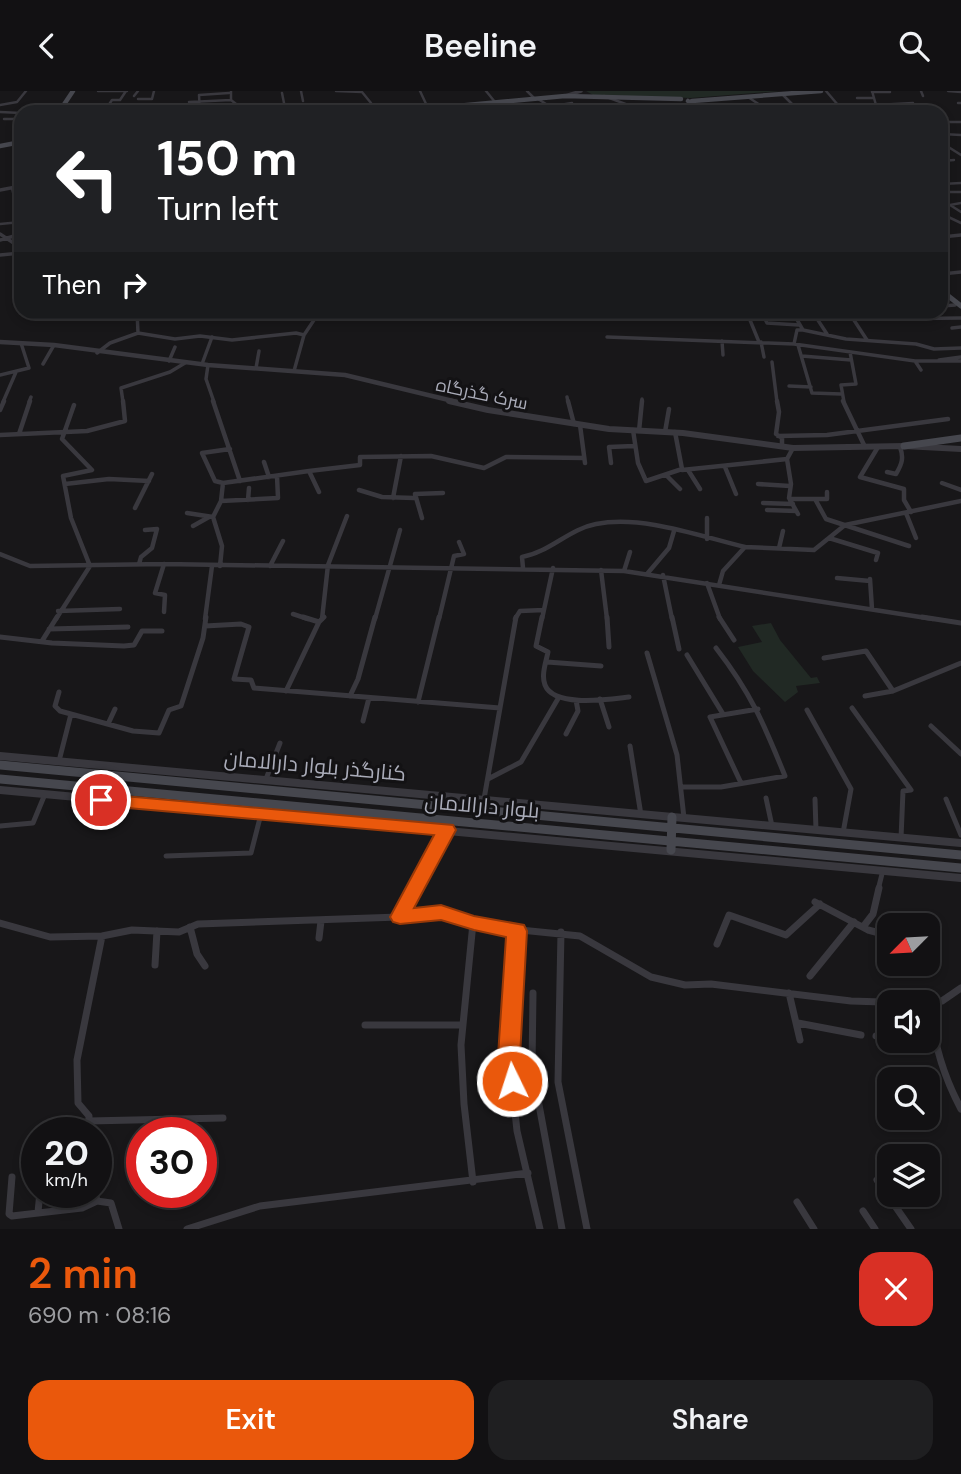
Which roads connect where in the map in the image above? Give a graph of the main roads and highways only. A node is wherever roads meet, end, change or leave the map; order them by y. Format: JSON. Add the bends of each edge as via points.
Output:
{"nodes":[{"id":1,"x":790,"y":91,"type":"edge"},
{"id":2,"x":823,"y":91,"type":"edge"},
{"id":3,"x":605,"y":97,"type":"junction"},
{"id":4,"x":536,"y":99,"type":"junction"},
{"id":5,"x":690,"y":100,"type":"junction"},
{"id":6,"x":497,"y":102,"type":"junction"},
{"id":7,"x":445,"y":105,"type":"edge"},
{"id":8,"x":477,"y":105,"type":"edge"},
{"id":9,"x":694,"y":105,"type":"edge"},
{"id":10,"x":961,"y":438,"type":"edge"},
{"id":11,"x":902,"y":446,"type":"road end"},
{"id":12,"x":0,"y":765,"type":"edge"},
{"id":13,"x":0,"y":779,"type":"edge"},
{"id":14,"x":672,"y":822,"type":"junction"},
{"id":15,"x":671,"y":845,"type":"junction"},
{"id":16,"x":961,"y":855,"type":"edge"},
{"id":17,"x":961,"y":869,"type":"edge"}],
"edges":[{"from":1,"to":5,"type":"main road"},
{"from":2,"to":5,"type":"main road"},
{"from":3,"to":4,"type":"main road"},
{"from":3,"to":4,"type":"main road","via":[[576,94]]},
{"from":3,"to":5,"type":"main road"},
{"from":4,"to":6,"type":"main road"},
{"from":5,"to":9,"type":"main road"},
{"from":6,"to":7,"type":"main road"},
{"from":6,"to":8,"type":"main road"},
{"from":10,"to":11,"type":"main road"},
{"from":12,"to":14,"type":"main road","name":"بلوار دارالامان"},
{"from":13,"to":15,"type":"main road","name":"بلوار دارالامان"},
{"from":14,"to":15,"type":"main road"},
{"from":14,"to":16,"type":"main road","name":"بلوار دارالامان"},
{"from":15,"to":17,"type":"main road","name":"بلوار دارالامان"}]}
